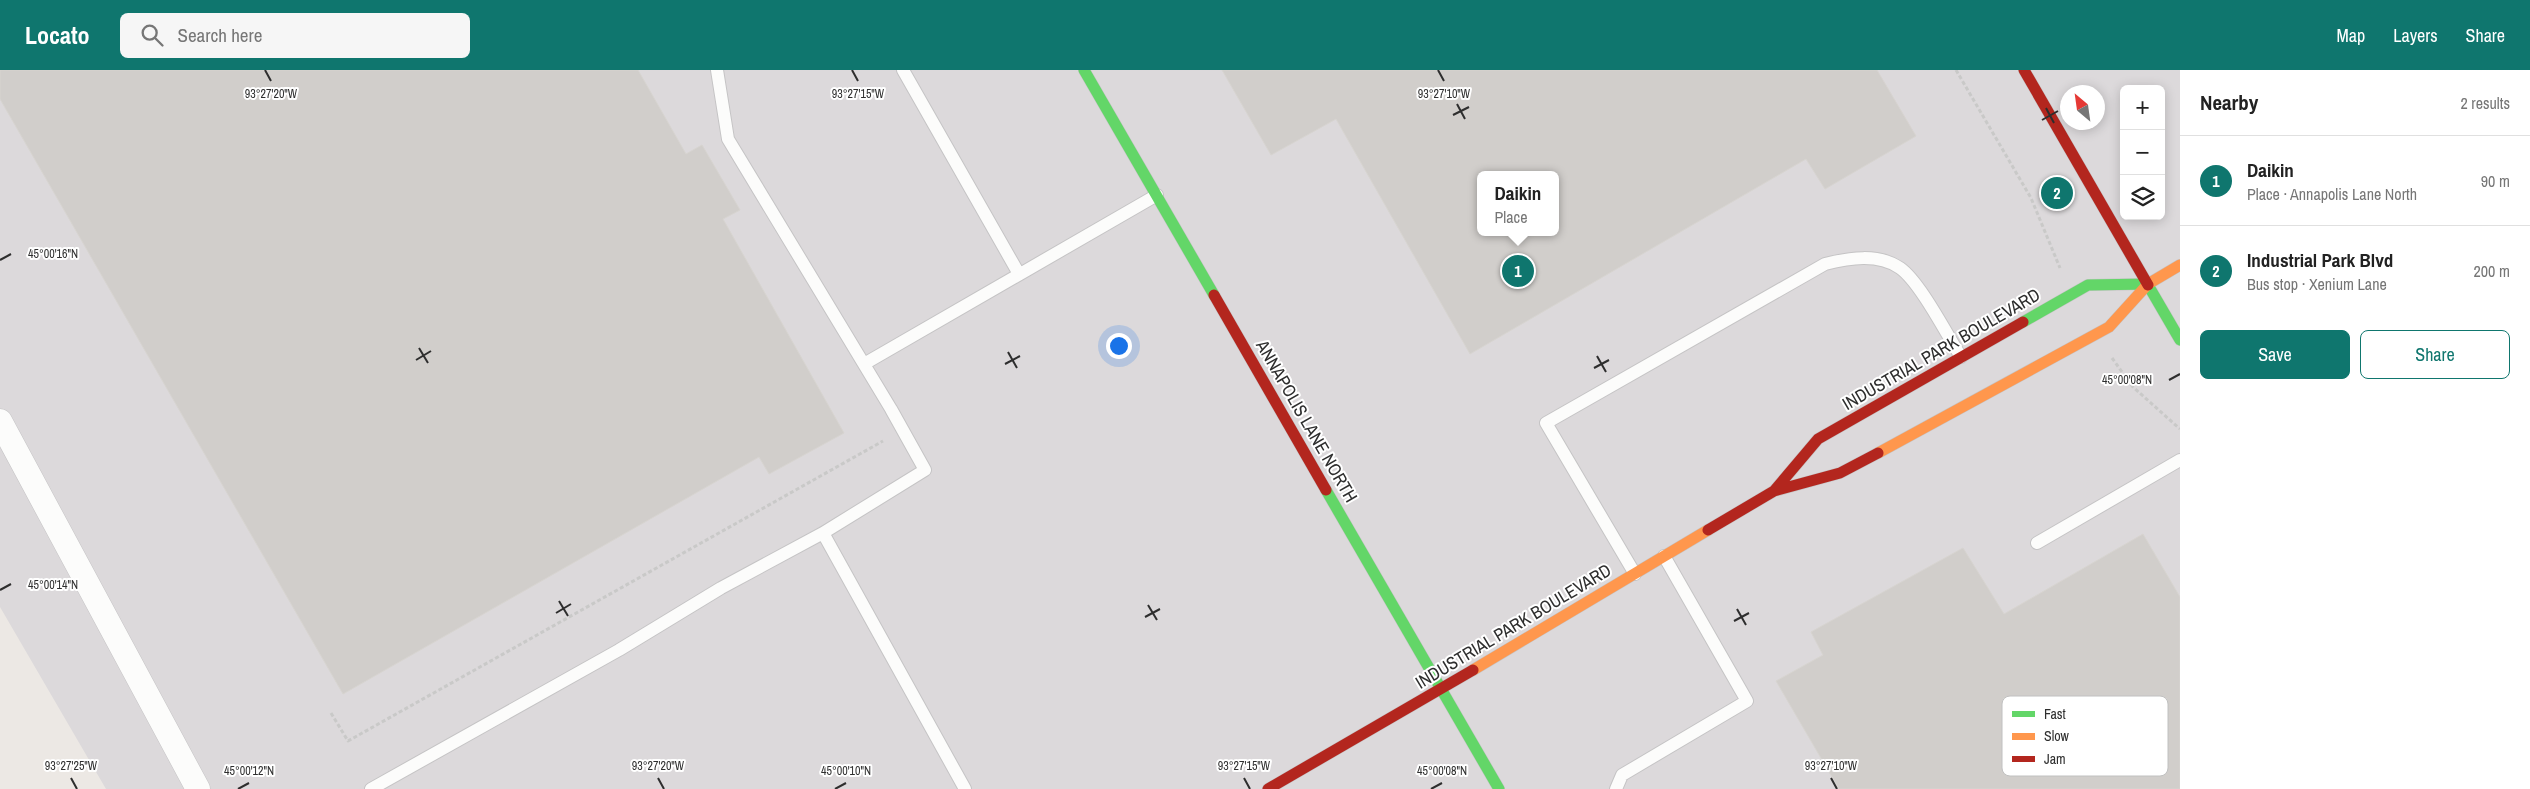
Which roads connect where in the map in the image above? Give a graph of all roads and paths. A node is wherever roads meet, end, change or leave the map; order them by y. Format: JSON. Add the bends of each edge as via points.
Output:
{"nodes":[{"id":1,"x":717,"y":70,"type":"edge"},
{"id":2,"x":903,"y":70,"type":"edge"},
{"id":3,"x":1084,"y":70,"type":"edge"},
{"id":4,"x":1956,"y":70,"type":"edge"},
{"id":5,"x":2024,"y":70,"type":"edge"},
{"id":6,"x":1156,"y":195,"type":"junction"},
{"id":7,"x":2180,"y":265,"type":"edge"},
{"id":8,"x":1019,"y":274,"type":"junction"},
{"id":9,"x":2148,"y":284,"type":"junction"},
{"id":10,"x":2075,"y":293,"type":"junction"},
{"id":11,"x":2098,"y":333,"type":"junction"},
{"id":12,"x":2180,"y":340,"type":"edge"},
{"id":13,"x":1961,"y":357,"type":"junction"},
{"id":14,"x":864,"y":364,"type":"junction"},
{"id":15,"x":0,"y":421,"type":"edge"},
{"id":16,"x":2180,"y":429,"type":"edge"},
{"id":17,"x":903,"y":430,"type":"junction"},
{"id":18,"x":2180,"y":460,"type":"edge"},
{"id":19,"x":1774,"y":491,"type":"junction"},
{"id":20,"x":823,"y":534,"type":"junction"},
{"id":21,"x":2037,"y":543,"type":"dead end"},
{"id":22,"x":1664,"y":556,"type":"junction"},
{"id":23,"x":1635,"y":574,"type":"junction"},
{"id":24,"x":1442,"y":690,"type":"junction"},
{"id":25,"x":331,"y":713,"type":"dead end"},
{"id":26,"x":198,"y":789,"type":"edge"},
{"id":27,"x":371,"y":789,"type":"edge"},
{"id":28,"x":965,"y":789,"type":"edge"},
{"id":29,"x":1268,"y":789,"type":"edge"},
{"id":30,"x":1499,"y":789,"type":"edge"},
{"id":31,"x":1616,"y":789,"type":"edge"}],
"edges":[{"from":1,"to":14,"type":"lane","via":[[728,139]]},
{"from":2,"to":8,"type":"lane"},
{"from":3,"to":6,"type":"street","name":"ANNAPOLIS LANE NORTH"},
{"from":4,"to":10,"type":"path","via":[[2031,198],[2056,262]]},
{"from":5,"to":9,"type":"street"},
{"from":6,"to":8,"type":"lane"},
{"from":6,"to":24,"type":"street","name":"ANNAPOLIS LANE NORTH"},
{"from":7,"to":9,"type":"street","name":"INDUSTRIAL PARK BOULEVARD"},
{"from":8,"to":14,"type":"lane"},
{"from":9,"to":10,"type":"street","name":"INDUSTRIAL PARK BOULEVARD","via":[[2088,285]]},
{"from":9,"to":11,"type":"street","name":"INDUSTRIAL PARK BOULEVARD","via":[[2109,327]]},
{"from":9,"to":12,"type":"street"},
{"from":10,"to":13,"type":"street","name":"INDUSTRIAL PARK BOULEVARD"},
{"from":11,"to":16,"type":"path","via":[[2115,364],[2133,387]]},
{"from":11,"to":19,"type":"street","name":"INDUSTRIAL PARK BOULEVARD","via":[[1840,473]]},
{"from":13,"to":19,"type":"street","name":"INDUSTRIAL PARK BOULEVARD","via":[[1818,439]]},
{"from":13,"to":23,"type":"lane","via":[[1915,285],[1900,268],[1876,259],[1850,257],[1825,264],[1546,423]]},
{"from":14,"to":17,"type":"lane"},
{"from":15,"to":26,"type":"street"},
{"from":17,"to":20,"type":"lane","via":[[925,470]]},
{"from":17,"to":25,"type":"path","via":[[348,741]]},
{"from":18,"to":21,"type":"lane"},
{"from":19,"to":22,"type":"street","name":"INDUSTRIAL PARK BOULEVARD"},
{"from":20,"to":27,"type":"lane","via":[[721,588]]},
{"from":20,"to":28,"type":"lane"},
{"from":22,"to":23,"type":"street","name":"INDUSTRIAL PARK BOULEVARD"},
{"from":22,"to":31,"type":"lane","via":[[1747,701],[1622,775]]},
{"from":23,"to":24,"type":"street","name":"INDUSTRIAL PARK BOULEVARD"},
{"from":24,"to":29,"type":"street","name":"INDUSTRIAL PARK BOULEVARD"},
{"from":24,"to":30,"type":"street","name":"ANNAPOLIS LANE NORTH"}]}
